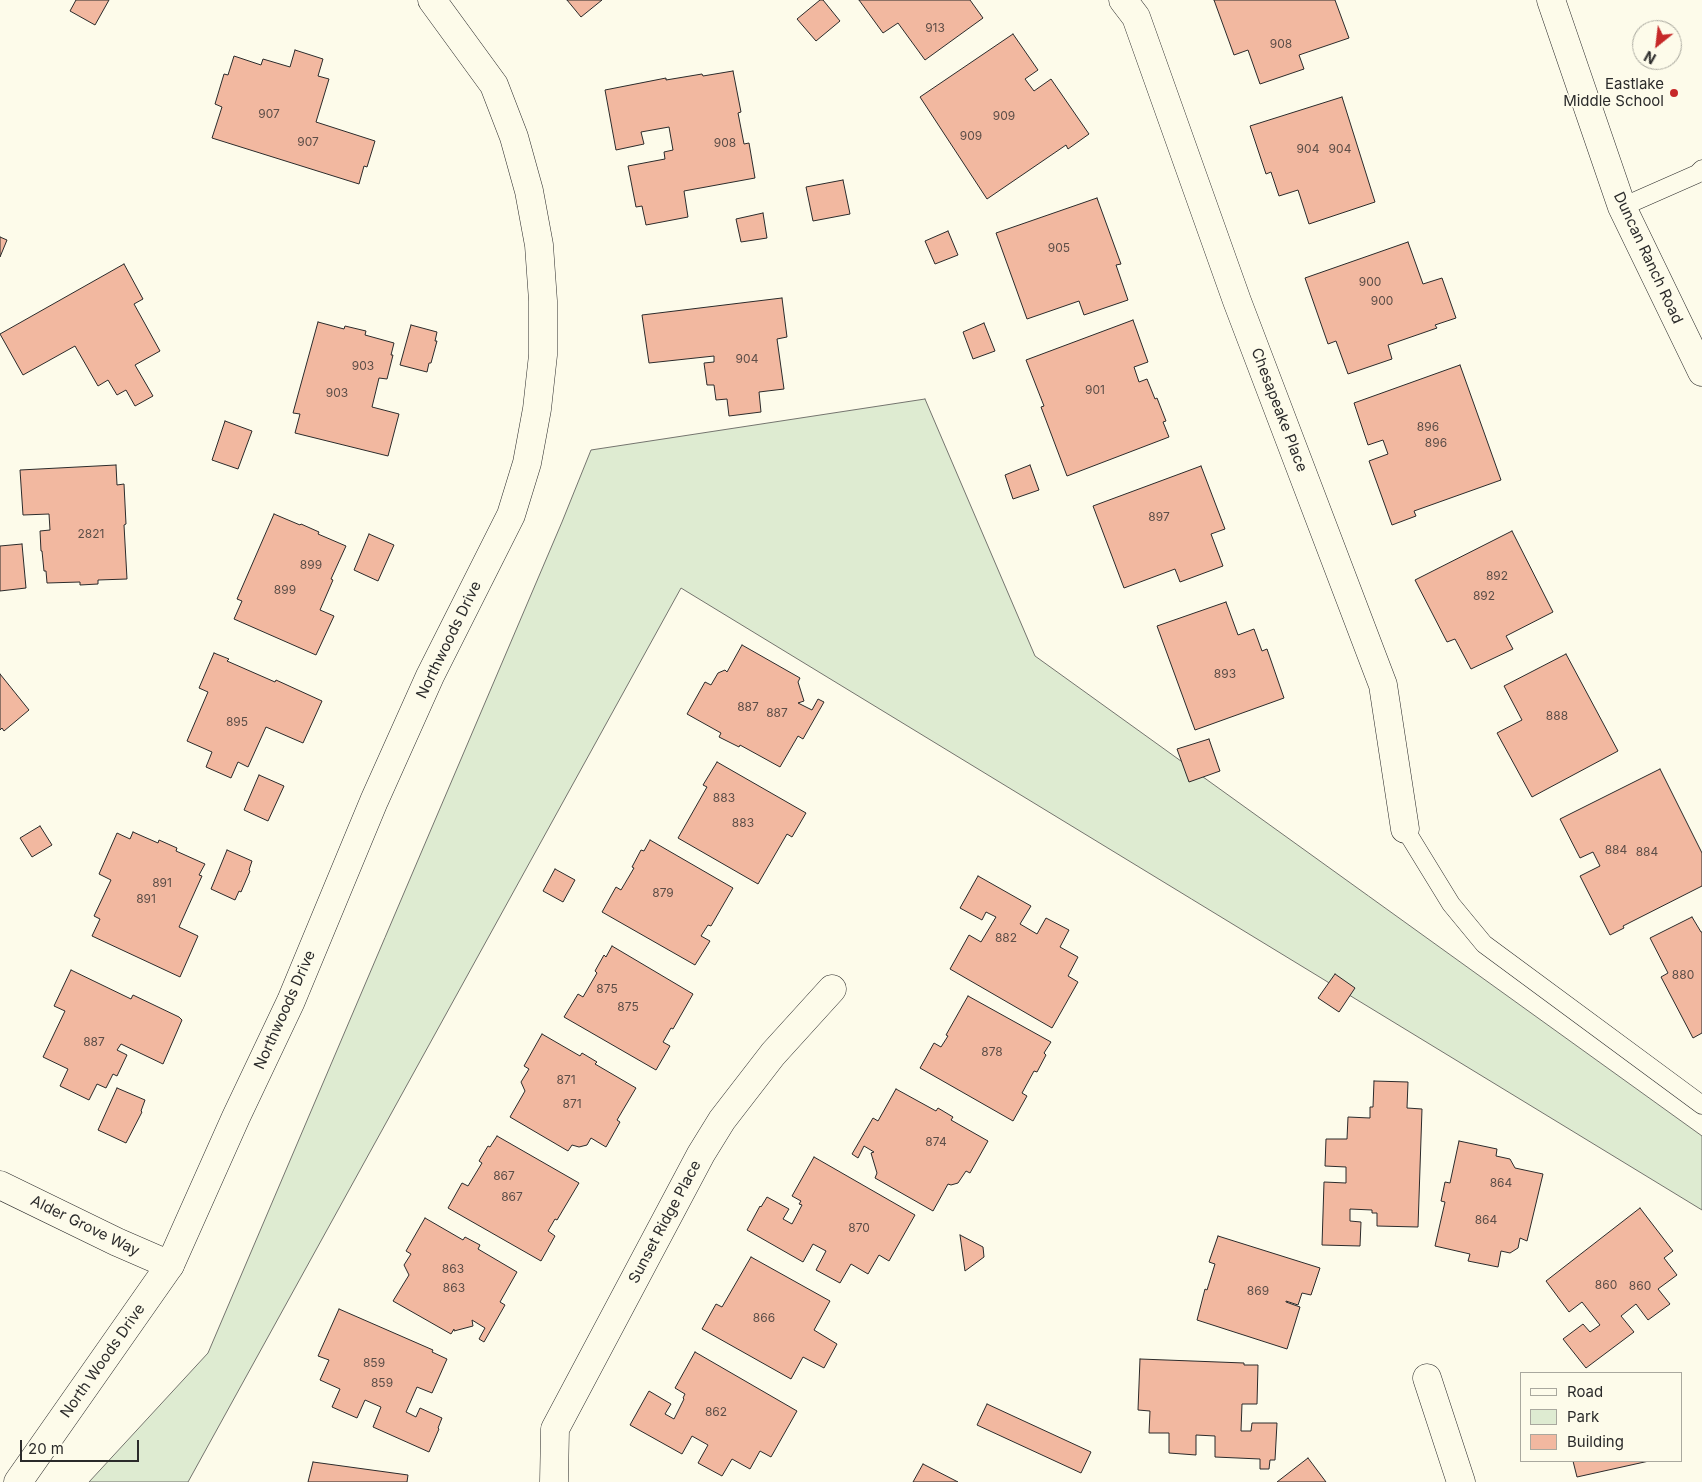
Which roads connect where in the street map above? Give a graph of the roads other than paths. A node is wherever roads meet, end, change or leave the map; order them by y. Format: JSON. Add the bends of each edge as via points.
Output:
{"nodes":[{"id":1,"x":432,"y":0,"type":"edge"},
{"id":2,"x":1123,"y":0,"type":"edge"},
{"id":3,"x":1551,"y":0,"type":"edge"},
{"id":4,"x":1702,"y":169,"type":"edge"},
{"id":5,"x":1622,"y":207,"type":"junction"},
{"id":6,"x":1702,"y":372,"type":"edge"},
{"id":7,"x":1405,"y":829,"type":"joint"},
{"id":8,"x":832,"y":989,"type":"dead end"},
{"id":9,"x":1702,"y":1106,"type":"edge"},
{"id":10,"x":0,"y":1185,"type":"edge"},
{"id":11,"x":170,"y":1265,"type":"junction"},
{"id":12,"x":1427,"y":1378,"type":"dead end"},
{"id":13,"x":18,"y":1482,"type":"edge"},
{"id":14,"x":554,"y":1482,"type":"edge"},
{"id":15,"x":1461,"y":1482,"type":"edge"}],
"edges":[{"from":1,"to":11,"type":"street","name":"Northwoods Drive","via":[[494,85],[514,137],[529,190],[539,245],[543,356],[527,463],[511,515],[430,676],[291,1001]]},
{"from":2,"to":7,"type":"street","name":"Chesapeake Place","via":[[1136,17],[1244,319],[1383,685]]},
{"from":3,"to":5,"type":"street","name":"Duncan Ranch Road"},
{"from":4,"to":5,"type":"lane"},
{"from":5,"to":6,"type":"street","name":"Duncan Ranch Road"},
{"from":7,"to":9,"type":"lane","via":[[1451,904],[1484,944]]},
{"from":8,"to":14,"type":"street","name":"Sunset Ridge Place","via":[[773,1054],[722,1120],[701,1154],[555,1429]]},
{"from":10,"to":11,"type":"street","name":"Alder Grove Way"},
{"from":11,"to":13,"type":"street","name":"North Woods Drive"},
{"from":12,"to":15,"type":"street"}]}
